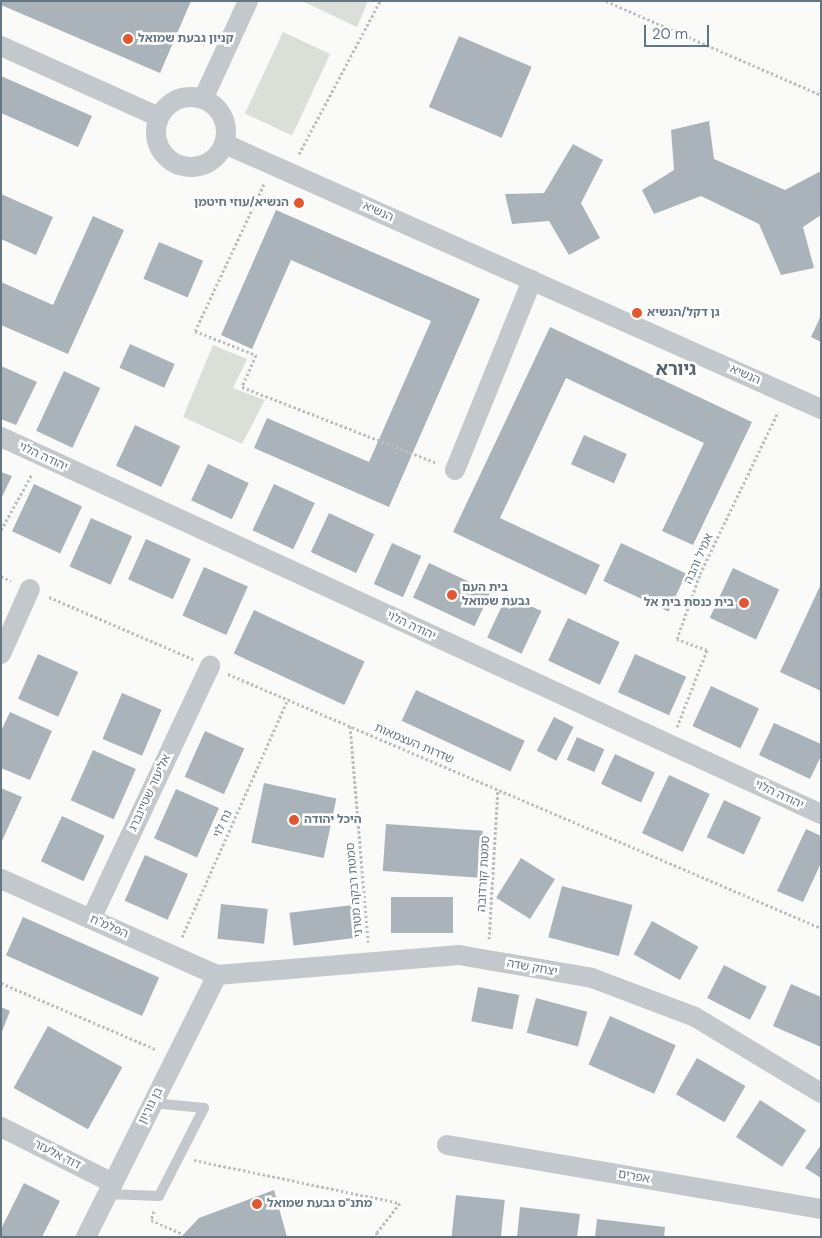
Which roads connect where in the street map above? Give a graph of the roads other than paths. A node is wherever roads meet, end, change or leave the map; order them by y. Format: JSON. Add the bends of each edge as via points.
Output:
{"nodes":[{"id":1,"x":248,"y":1,"type":"edge"},
{"id":2,"x":1,"y":46,"type":"edge"},
{"id":3,"x":202,"y":99,"type":"junction"},
{"id":4,"x":159,"y":117,"type":"junction"},
{"id":5,"x":224,"y":144,"type":"junction"},
{"id":6,"x":532,"y":280,"type":"junction"},
{"id":7,"x":821,"y":409,"type":"edge"},
{"id":8,"x":1,"y":437,"type":"edge"},
{"id":9,"x":455,"y":470,"type":"road end"},
{"id":10,"x":30,"y":589,"type":"road end"},
{"id":11,"x":1,"y":654,"type":"edge"},
{"id":12,"x":210,"y":666,"type":"road end"},
{"id":13,"x":821,"y":814,"type":"edge"},
{"id":14,"x":1,"y":879,"type":"edge"},
{"id":15,"x":91,"y":919,"type":"junction"},
{"id":16,"x":217,"y":975,"type":"junction"},
{"id":17,"x":821,"y":1093,"type":"edge"},
{"id":18,"x":153,"y":1104,"type":"junction"},
{"id":19,"x":1,"y":1127,"type":"edge"},
{"id":20,"x":447,"y":1146,"type":"dead end"},
{"id":21,"x":110,"y":1188,"type":"junction"},
{"id":22,"x":821,"y":1209,"type":"edge"},
{"id":23,"x":86,"y":1237,"type":"edge"}],
"edges":[{"from":1,"to":3,"type":"street"},
{"from":2,"to":4,"type":"street"},
{"from":3,"to":4,"type":"street","via":[[190,97],[173,102]]},
{"from":3,"to":5,"type":"street","via":[[218,109],[224,120]]},
{"from":4,"to":5,"type":"street","via":[[156,129],[159,147],[166,157],[182,166],[194,167],[208,162],[218,155]]},
{"from":5,"to":6,"type":"street","name":"הנשיא"},
{"from":6,"to":7,"type":"street","name":"הנשיא"},
{"from":6,"to":9,"type":"street"},
{"from":8,"to":13,"type":"street","name":"יהודה הלוי"},
{"from":10,"to":11,"type":"street"},
{"from":12,"to":15,"type":"street","name":"אליעזר שטיינברג"},
{"from":14,"to":15,"type":"street","name":"הפלמ\"ח"},
{"from":15,"to":16,"type":"street","name":"הפלמ\"ח"},
{"from":16,"to":17,"type":"street","name":"יצחק שדה","via":[[459,955],[592,978],[695,1017]]},
{"from":16,"to":18,"type":"street","name":"בן גוריון"},
{"from":18,"to":21,"type":"street","name":"בן גוריון"},
{"from":18,"to":21,"type":"lane","via":[[204,1108],[159,1196]]},
{"from":19,"to":21,"type":"street","name":"דוד אלעזר"},
{"from":20,"to":22,"type":"street","name":"אפרים"},
{"from":21,"to":23,"type":"street","name":"בן גוריון"}]}
